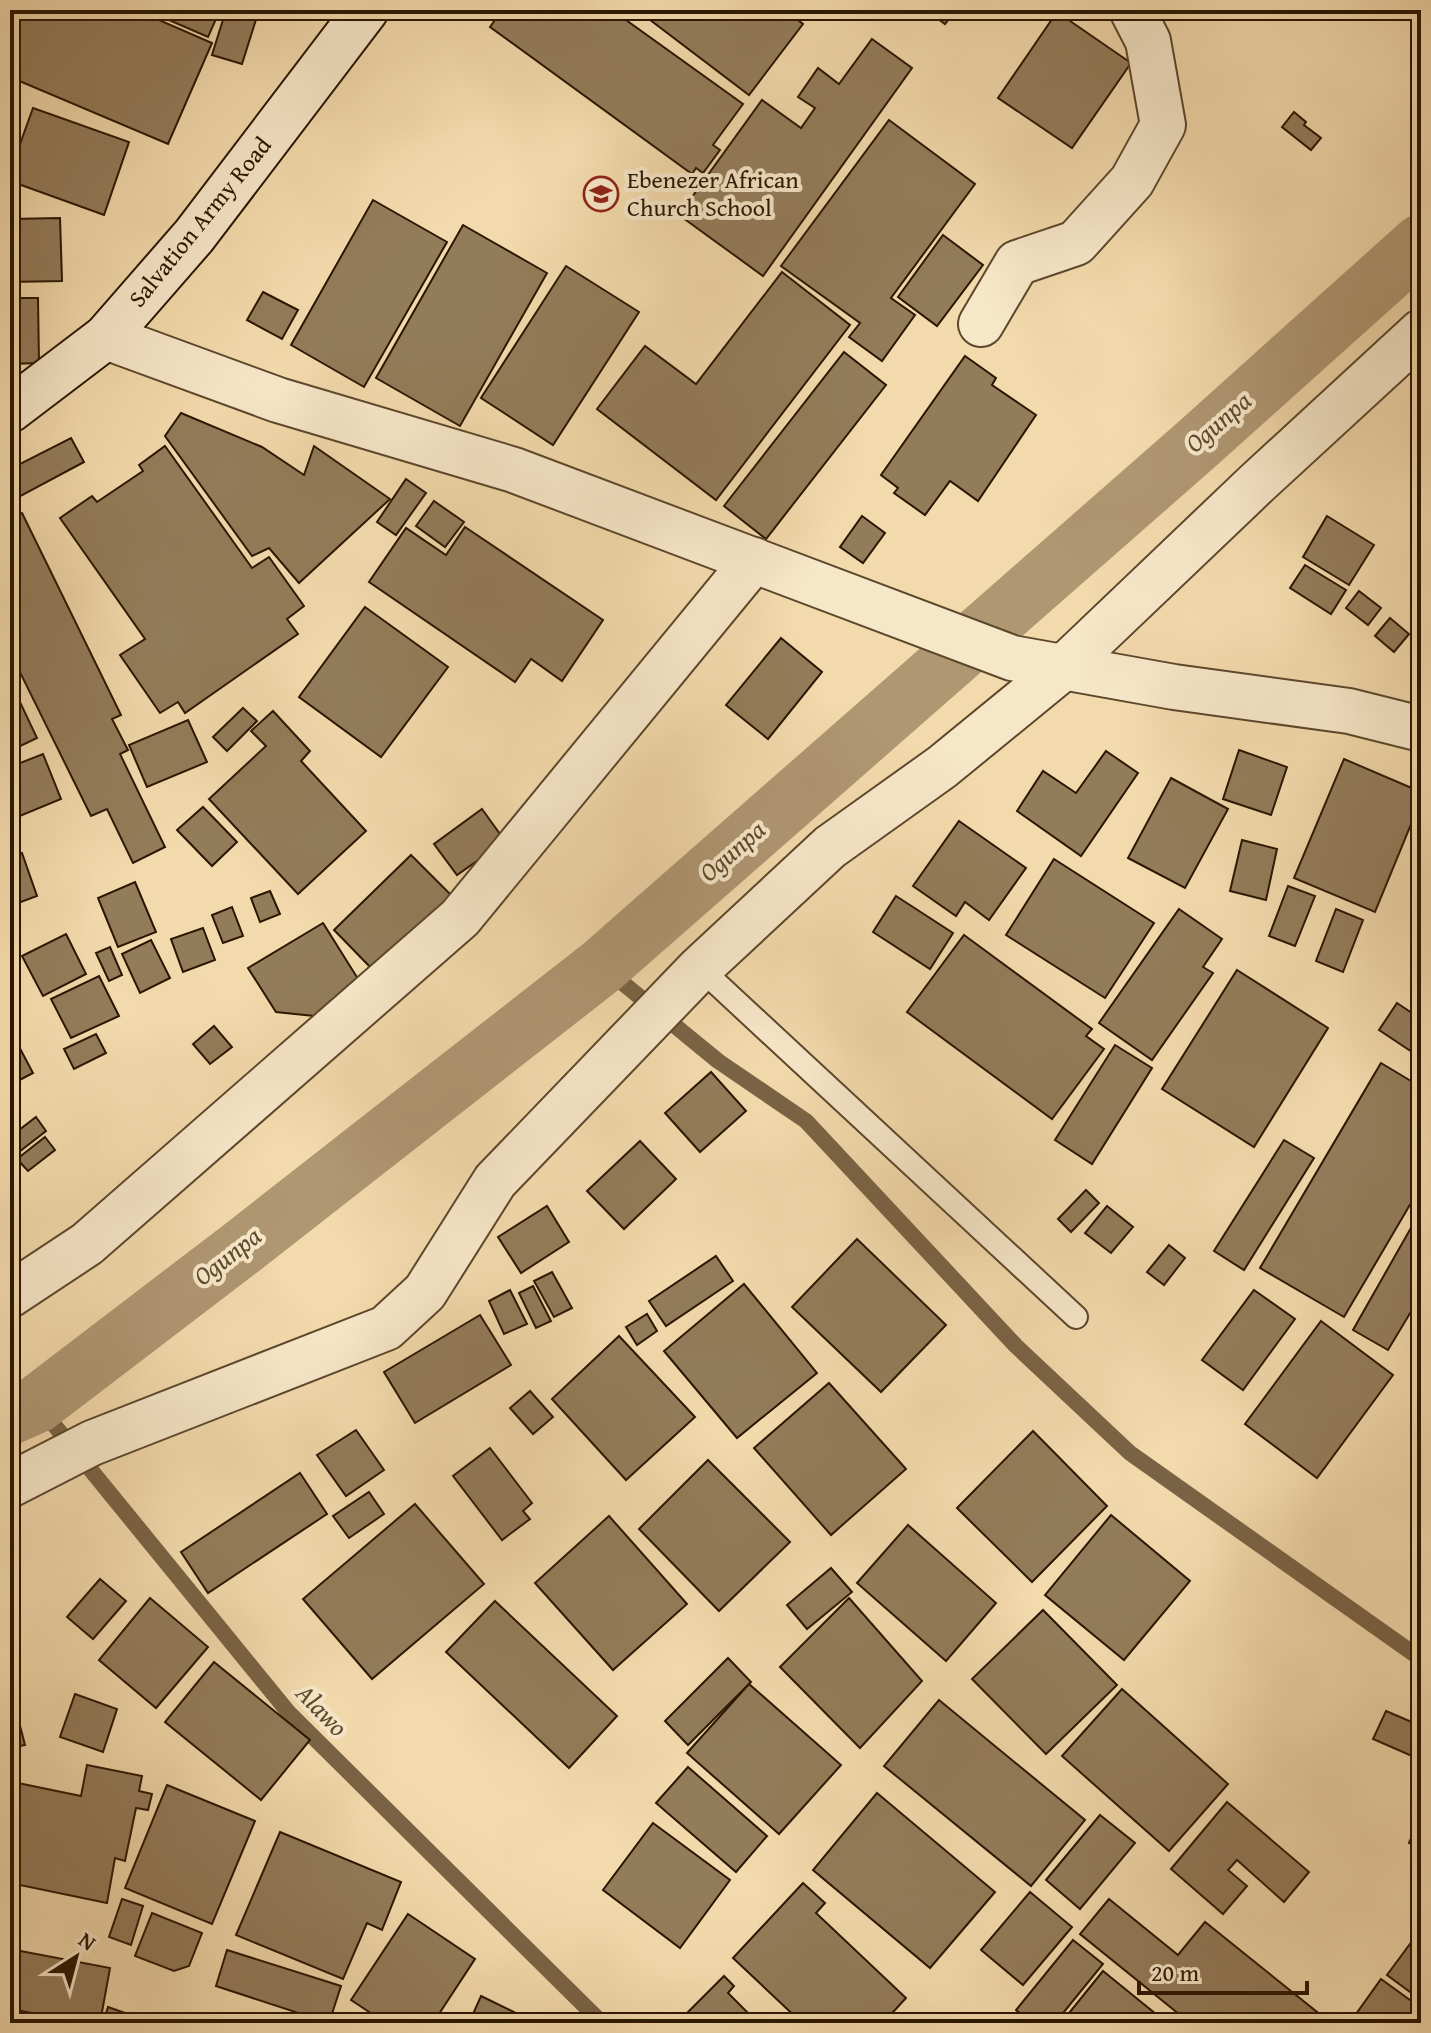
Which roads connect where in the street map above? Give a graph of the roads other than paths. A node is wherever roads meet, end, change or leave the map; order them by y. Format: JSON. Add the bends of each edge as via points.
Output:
{"nodes":[{"id":1,"x":366,"y":10,"type":"edge"},
{"id":2,"x":1132,"y":10,"type":"edge"},
{"id":3,"x":981,"y":324,"type":"dead end"},
{"id":4,"x":1421,"y":332,"type":"edge"},
{"id":5,"x":106,"y":337,"type":"junction"},
{"id":6,"x":10,"y":410,"type":"edge"},
{"id":7,"x":754,"y":560,"type":"junction"},
{"id":8,"x":1063,"y":668,"type":"junction"},
{"id":9,"x":1421,"y":729,"type":"edge"},
{"id":10,"x":688,"y":980,"type":"junction"},
{"id":11,"x":10,"y":1295,"type":"edge"},
{"id":12,"x":1076,"y":1317,"type":"dead end"},
{"id":13,"x":10,"y":1485,"type":"edge"}],
"edges":[{"from":1,"to":5,"type":"street","name":"Salvation Army Road","via":[[194,236]]},
{"from":2,"to":3,"type":"street","via":[[1148,41],[1163,125],[1123,192],[1076,243],[1017,263]]},
{"from":4,"to":8,"type":"street"},
{"from":5,"to":6,"type":"street","name":"Salvation Army Road"},
{"from":5,"to":7,"type":"street","via":[[278,400],[514,470]]},
{"from":7,"to":8,"type":"street","via":[[1012,658]]},
{"from":7,"to":11,"type":"street","via":[[460,918],[87,1244]]},
{"from":8,"to":9,"type":"street","via":[[1349,711]]},
{"from":8,"to":10,"type":"street","via":[[942,767],[830,847]]},
{"from":10,"to":12,"type":"lane"},
{"from":10,"to":13,"type":"street","via":[[495,1181],[425,1292],[386,1328],[76,1451]]}]}
